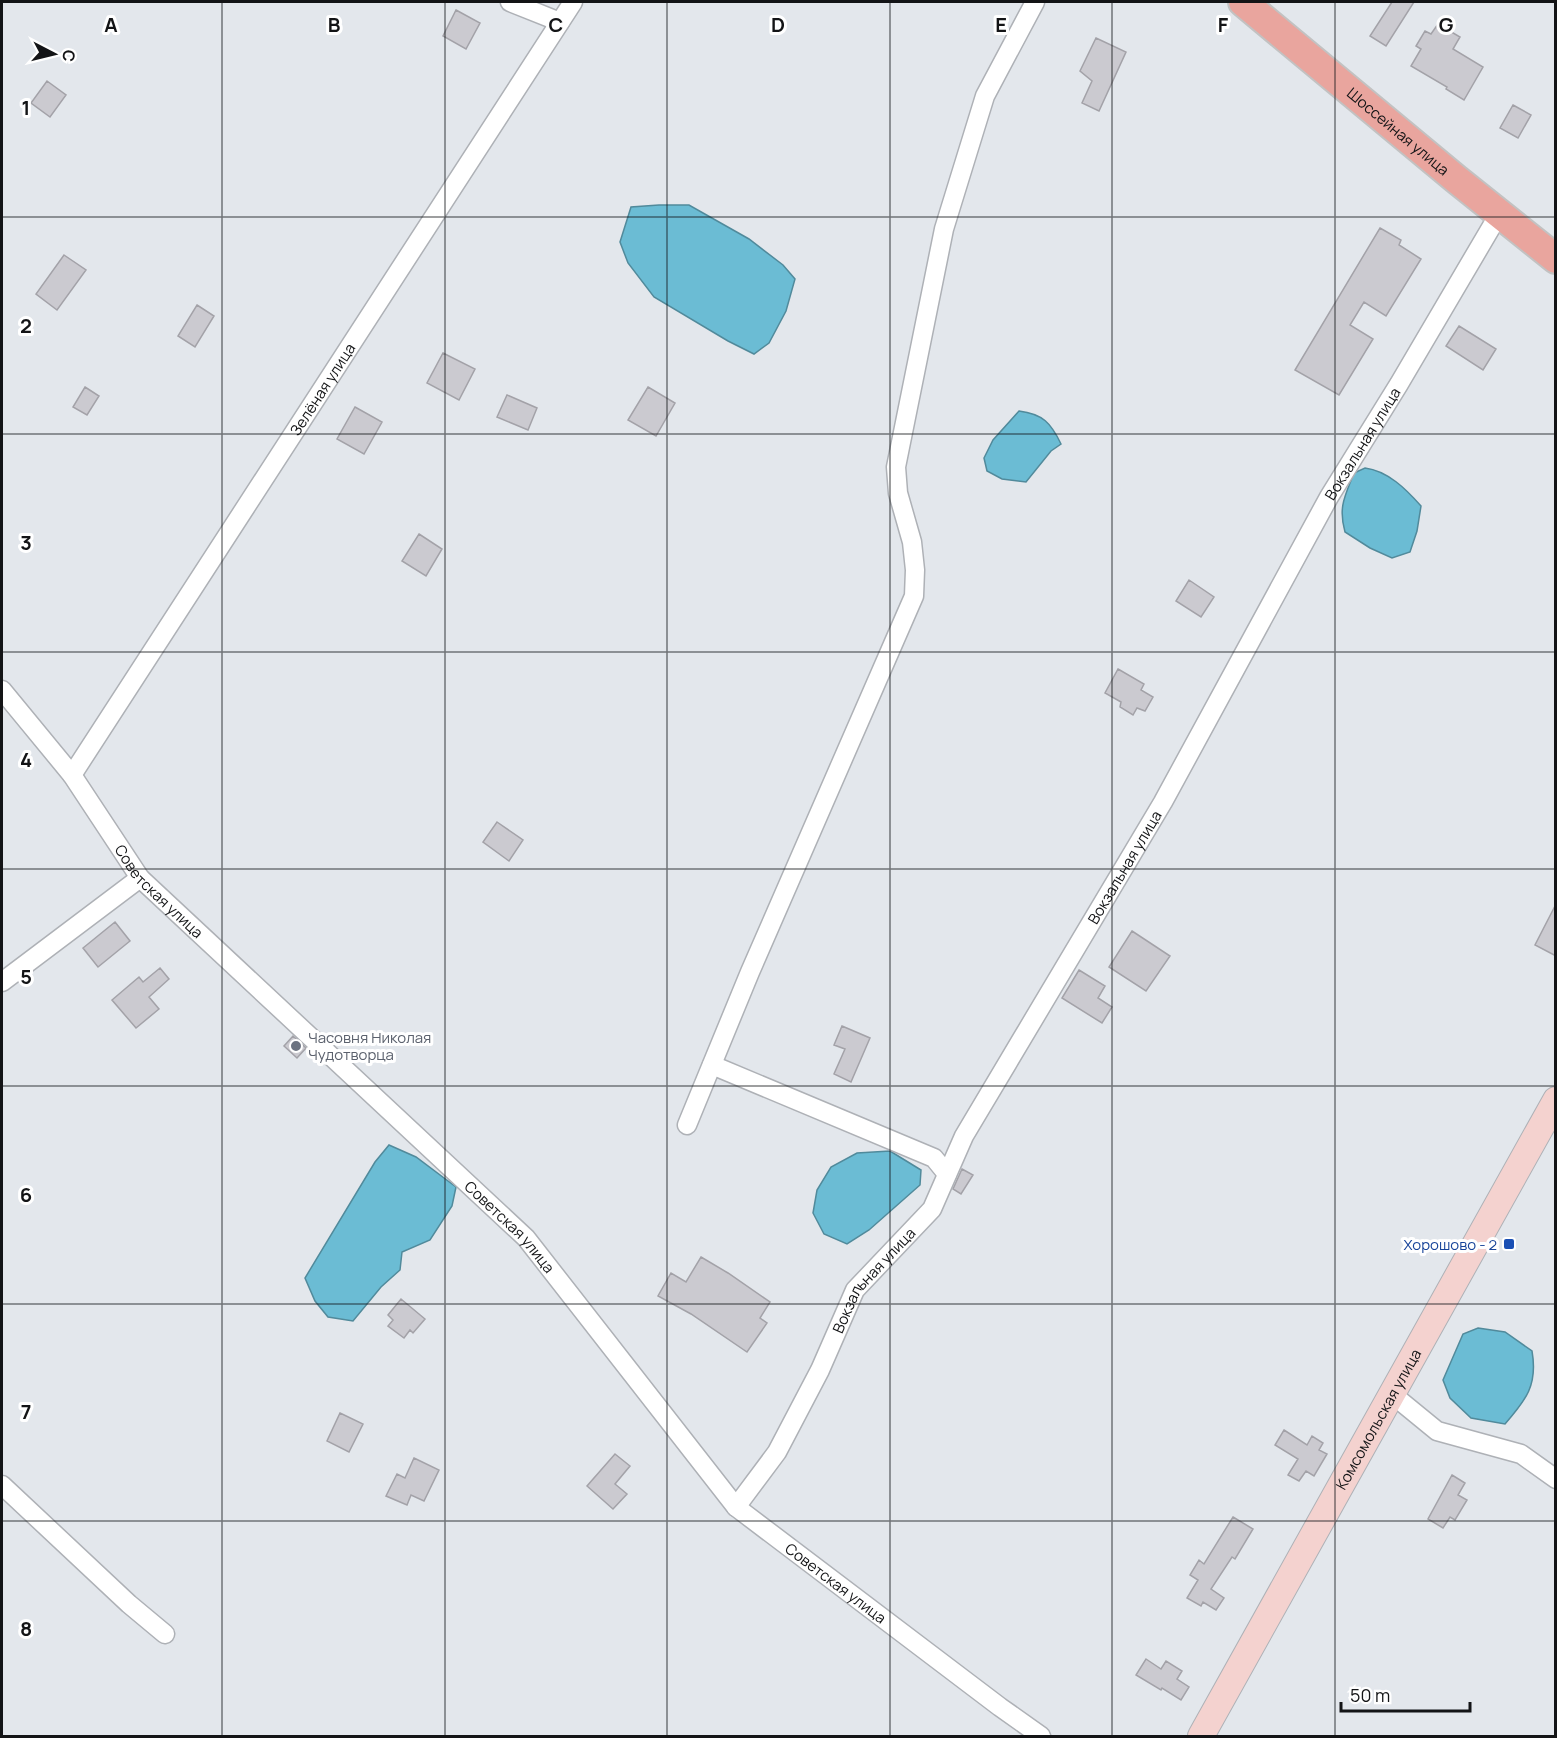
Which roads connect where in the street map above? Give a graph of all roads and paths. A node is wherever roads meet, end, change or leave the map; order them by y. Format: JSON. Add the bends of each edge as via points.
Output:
{"nodes":[{"id":1,"x":510,"y":2,"type":"edge"},
{"id":2,"x":573,"y":2,"type":"edge"},
{"id":3,"x":1035,"y":2,"type":"edge"},
{"id":4,"x":1243,"y":2,"type":"edge"},
{"id":5,"x":560,"y":22,"type":"junction"},
{"id":6,"x":1500,"y":214,"type":"junction"},
{"id":7,"x":1556,"y":259,"type":"edge"},
{"id":8,"x":2,"y":690,"type":"edge"},
{"id":9,"x":72,"y":775,"type":"junction"},
{"id":10,"x":140,"y":878,"type":"junction"},
{"id":11,"x":2,"y":982,"type":"edge"},
{"id":12,"x":712,"y":1065,"type":"junction"},
{"id":13,"x":1556,"y":1100,"type":"edge"},
{"id":14,"x":687,"y":1125,"type":"dead end"},
{"id":15,"x":947,"y":1174,"type":"junction"},
{"id":16,"x":1393,"y":1395,"type":"junction"},
{"id":17,"x":1556,"y":1479,"type":"edge"},
{"id":18,"x":2,"y":1485,"type":"edge"},
{"id":19,"x":736,"y":1507,"type":"junction"},
{"id":20,"x":165,"y":1634,"type":"dead end"},
{"id":21,"x":1041,"y":1737,"type":"edge"},
{"id":22,"x":1201,"y":1737,"type":"edge"}],
"edges":[{"from":1,"to":5,"type":"street"},
{"from":2,"to":5,"type":"street","name":"Зелёная улица"},
{"from":3,"to":12,"type":"street","via":[[984,96],[944,229],[896,467],[898,493],[912,542],[914,596]]},
{"from":4,"to":6,"type":"main road","name":"Шоссейная улица"},
{"from":5,"to":9,"type":"street","name":"Зелёная улица"},
{"from":6,"to":7,"type":"main road","name":"Шоссейная улица"},
{"from":6,"to":15,"type":"street","name":"Вокзальная улица","via":[[1329,497],[1163,802],[964,1136]]},
{"from":8,"to":9,"type":"street","name":"Советская улица"},
{"from":9,"to":10,"type":"street","name":"Советская улица"},
{"from":10,"to":11,"type":"street"},
{"from":10,"to":19,"type":"street","name":"Советская улица","via":[[526,1238]]},
{"from":12,"to":14,"type":"street"},
{"from":12,"to":15,"type":"street","via":[[934,1158]]},
{"from":13,"to":16,"type":"street","name":"Комсомольская улица"},
{"from":15,"to":19,"type":"street","name":"Вокзальная улица","via":[[932,1209],[855,1290],[820,1370],[777,1452]]},
{"from":16,"to":17,"type":"street","via":[[1437,1431],[1521,1454]]},
{"from":16,"to":22,"type":"street","name":"Комсомольская улица"},
{"from":18,"to":20,"type":"street"},
{"from":19,"to":21,"type":"street","name":"Советская улица"}]}
